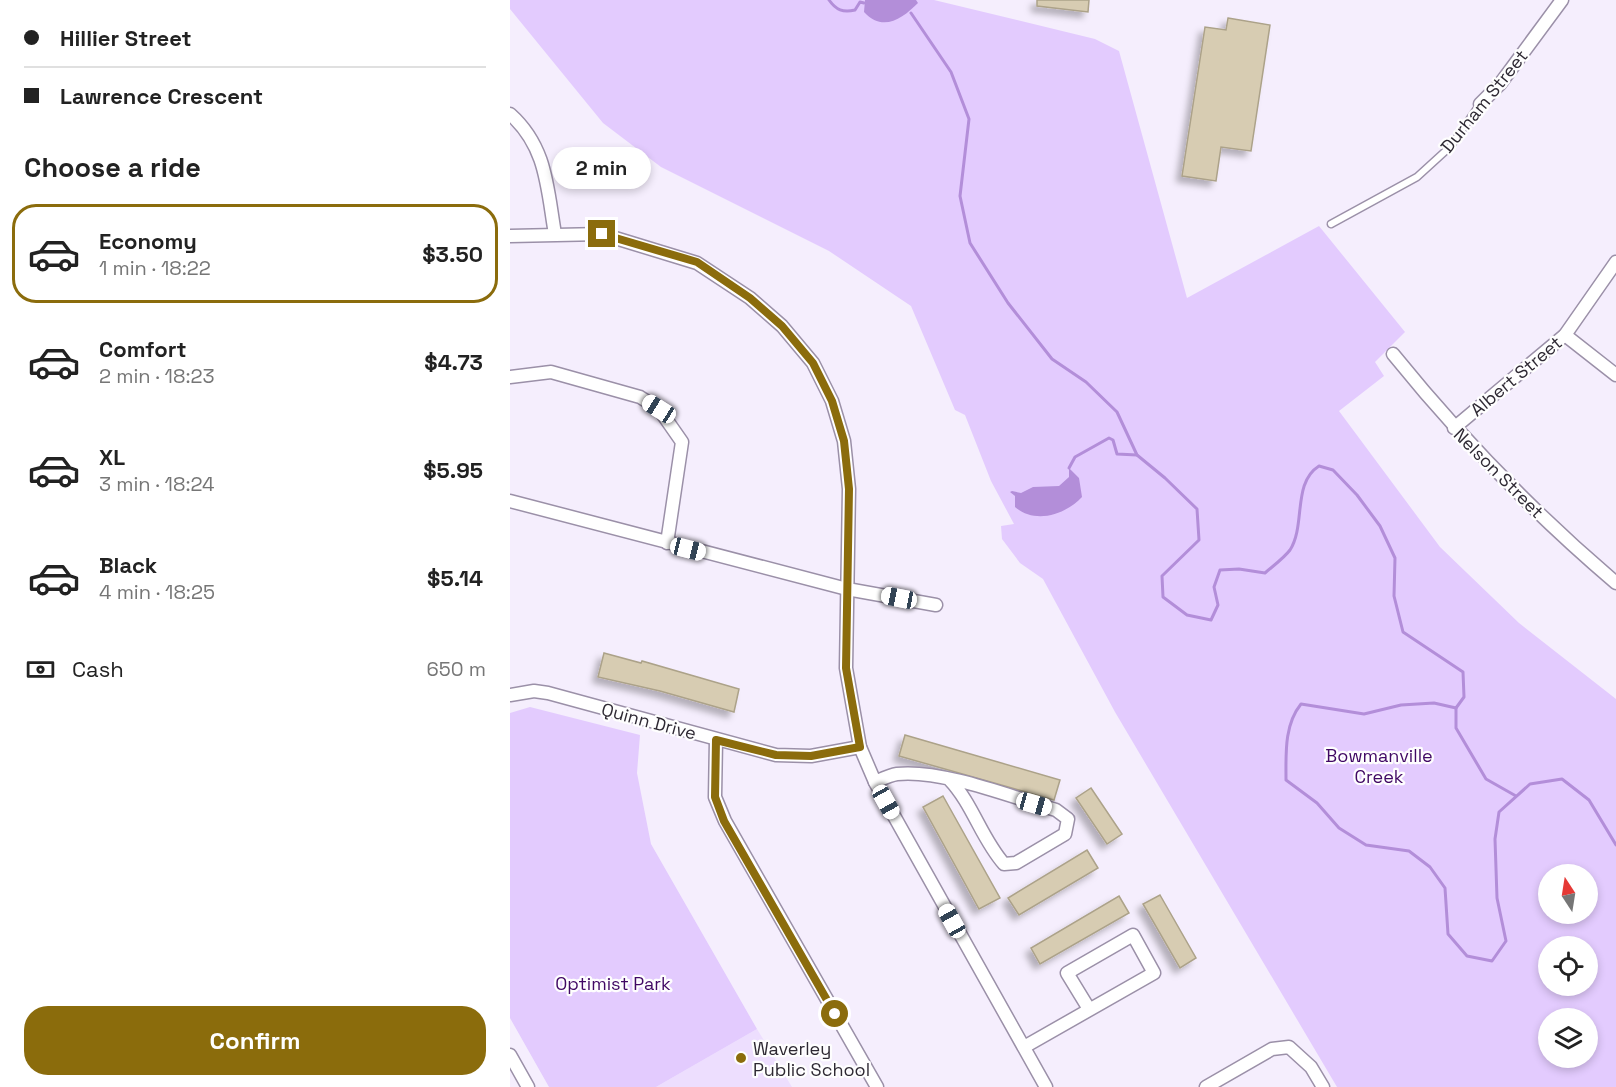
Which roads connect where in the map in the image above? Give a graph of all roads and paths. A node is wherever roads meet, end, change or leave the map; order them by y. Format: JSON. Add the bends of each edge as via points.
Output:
{"nodes":[{"id":1,"x":1562,"y":0,"type":"edge"},
{"id":2,"x":1480,"y":104,"type":"joint"},
{"id":3,"x":510,"y":114,"type":"edge"},
{"id":4,"x":1331,"y":224,"type":"dead end"},
{"id":5,"x":555,"y":234,"type":"junction"},
{"id":6,"x":510,"y":236,"type":"edge"},
{"id":7,"x":1616,"y":262,"type":"edge"},
{"id":8,"x":1566,"y":335,"type":"junction"},
{"id":9,"x":1393,"y":354,"type":"dead end"},
{"id":10,"x":1616,"y":375,"type":"edge"},
{"id":11,"x":510,"y":377,"type":"edge"},
{"id":12,"x":1454,"y":428,"type":"junction"},
{"id":13,"x":510,"y":501,"type":"edge"},
{"id":14,"x":667,"y":543,"type":"junction"},
{"id":15,"x":1616,"y":583,"type":"edge"},
{"id":16,"x":847,"y":589,"type":"junction"},
{"id":17,"x":936,"y":605,"type":"dead end"},
{"id":18,"x":510,"y":695,"type":"edge"},
{"id":19,"x":716,"y":740,"type":"junction"},
{"id":20,"x":860,"y":747,"type":"junction"},
{"id":21,"x":949,"y":779,"type":"junction"},
{"id":22,"x":875,"y":782,"type":"junction"},
{"id":23,"x":1089,"y":1009,"type":"junction"},
{"id":24,"x":1024,"y":1047,"type":"junction"},
{"id":25,"x":510,"y":1055,"type":"edge"},
{"id":26,"x":528,"y":1087,"type":"edge"},
{"id":27,"x":877,"y":1087,"type":"edge"},
{"id":28,"x":1046,"y":1087,"type":"edge"},
{"id":29,"x":1206,"y":1087,"type":"edge"},
{"id":30,"x":1323,"y":1087,"type":"edge"}],
"edges":[{"from":1,"to":2,"type":"street","name":"Durham Street","via":[[1500,84]]},
{"from":2,"to":4,"type":"lane","name":"Durham Street","via":[[1451,146],[1417,177]]},
{"from":3,"to":5,"type":"street","via":[[524,127],[543,161]]},
{"from":5,"to":6,"type":"street"},
{"from":5,"to":16,"type":"street","via":[[602,234],[697,262],[750,298],[782,326],[813,363],[832,401],[844,441],[849,489]]},
{"from":7,"to":8,"type":"street","name":"Albert Street"},
{"from":8,"to":10,"type":"street"},
{"from":8,"to":12,"type":"street","name":"Albert Street"},
{"from":9,"to":12,"type":"street","name":"Nelson Street"},
{"from":11,"to":14,"type":"street","via":[[551,372],[640,397],[659,409],[682,442]]},
{"from":12,"to":15,"type":"street","name":"Nelson Street","via":[[1560,535]]},
{"from":13,"to":14,"type":"street"},
{"from":14,"to":16,"type":"street"},
{"from":16,"to":17,"type":"street"},
{"from":16,"to":20,"type":"street","via":[[846,668]]},
{"from":18,"to":19,"type":"street","name":"Quinn Drive","via":[[548,693]]},
{"from":19,"to":20,"type":"street","name":"Quinn Drive","via":[[776,755],[811,756]]},
{"from":19,"to":27,"type":"street","via":[[715,797],[724,821]]},
{"from":20,"to":22,"type":"street"},
{"from":21,"to":21,"type":"street","via":[[962,793],[991,849],[1004,864],[1016,863],[1065,834],[1068,819],[1056,810]]},
{"from":21,"to":22,"type":"street","via":[[895,774]]},
{"from":22,"to":24,"type":"street"},
{"from":23,"to":23,"type":"street","via":[[1154,973],[1133,935],[1067,973]]},
{"from":23,"to":24,"type":"street"},
{"from":24,"to":28,"type":"street"},
{"from":25,"to":26,"type":"street"},
{"from":29,"to":30,"type":"street","via":[[1272,1049],[1289,1047],[1311,1067]]}]}
